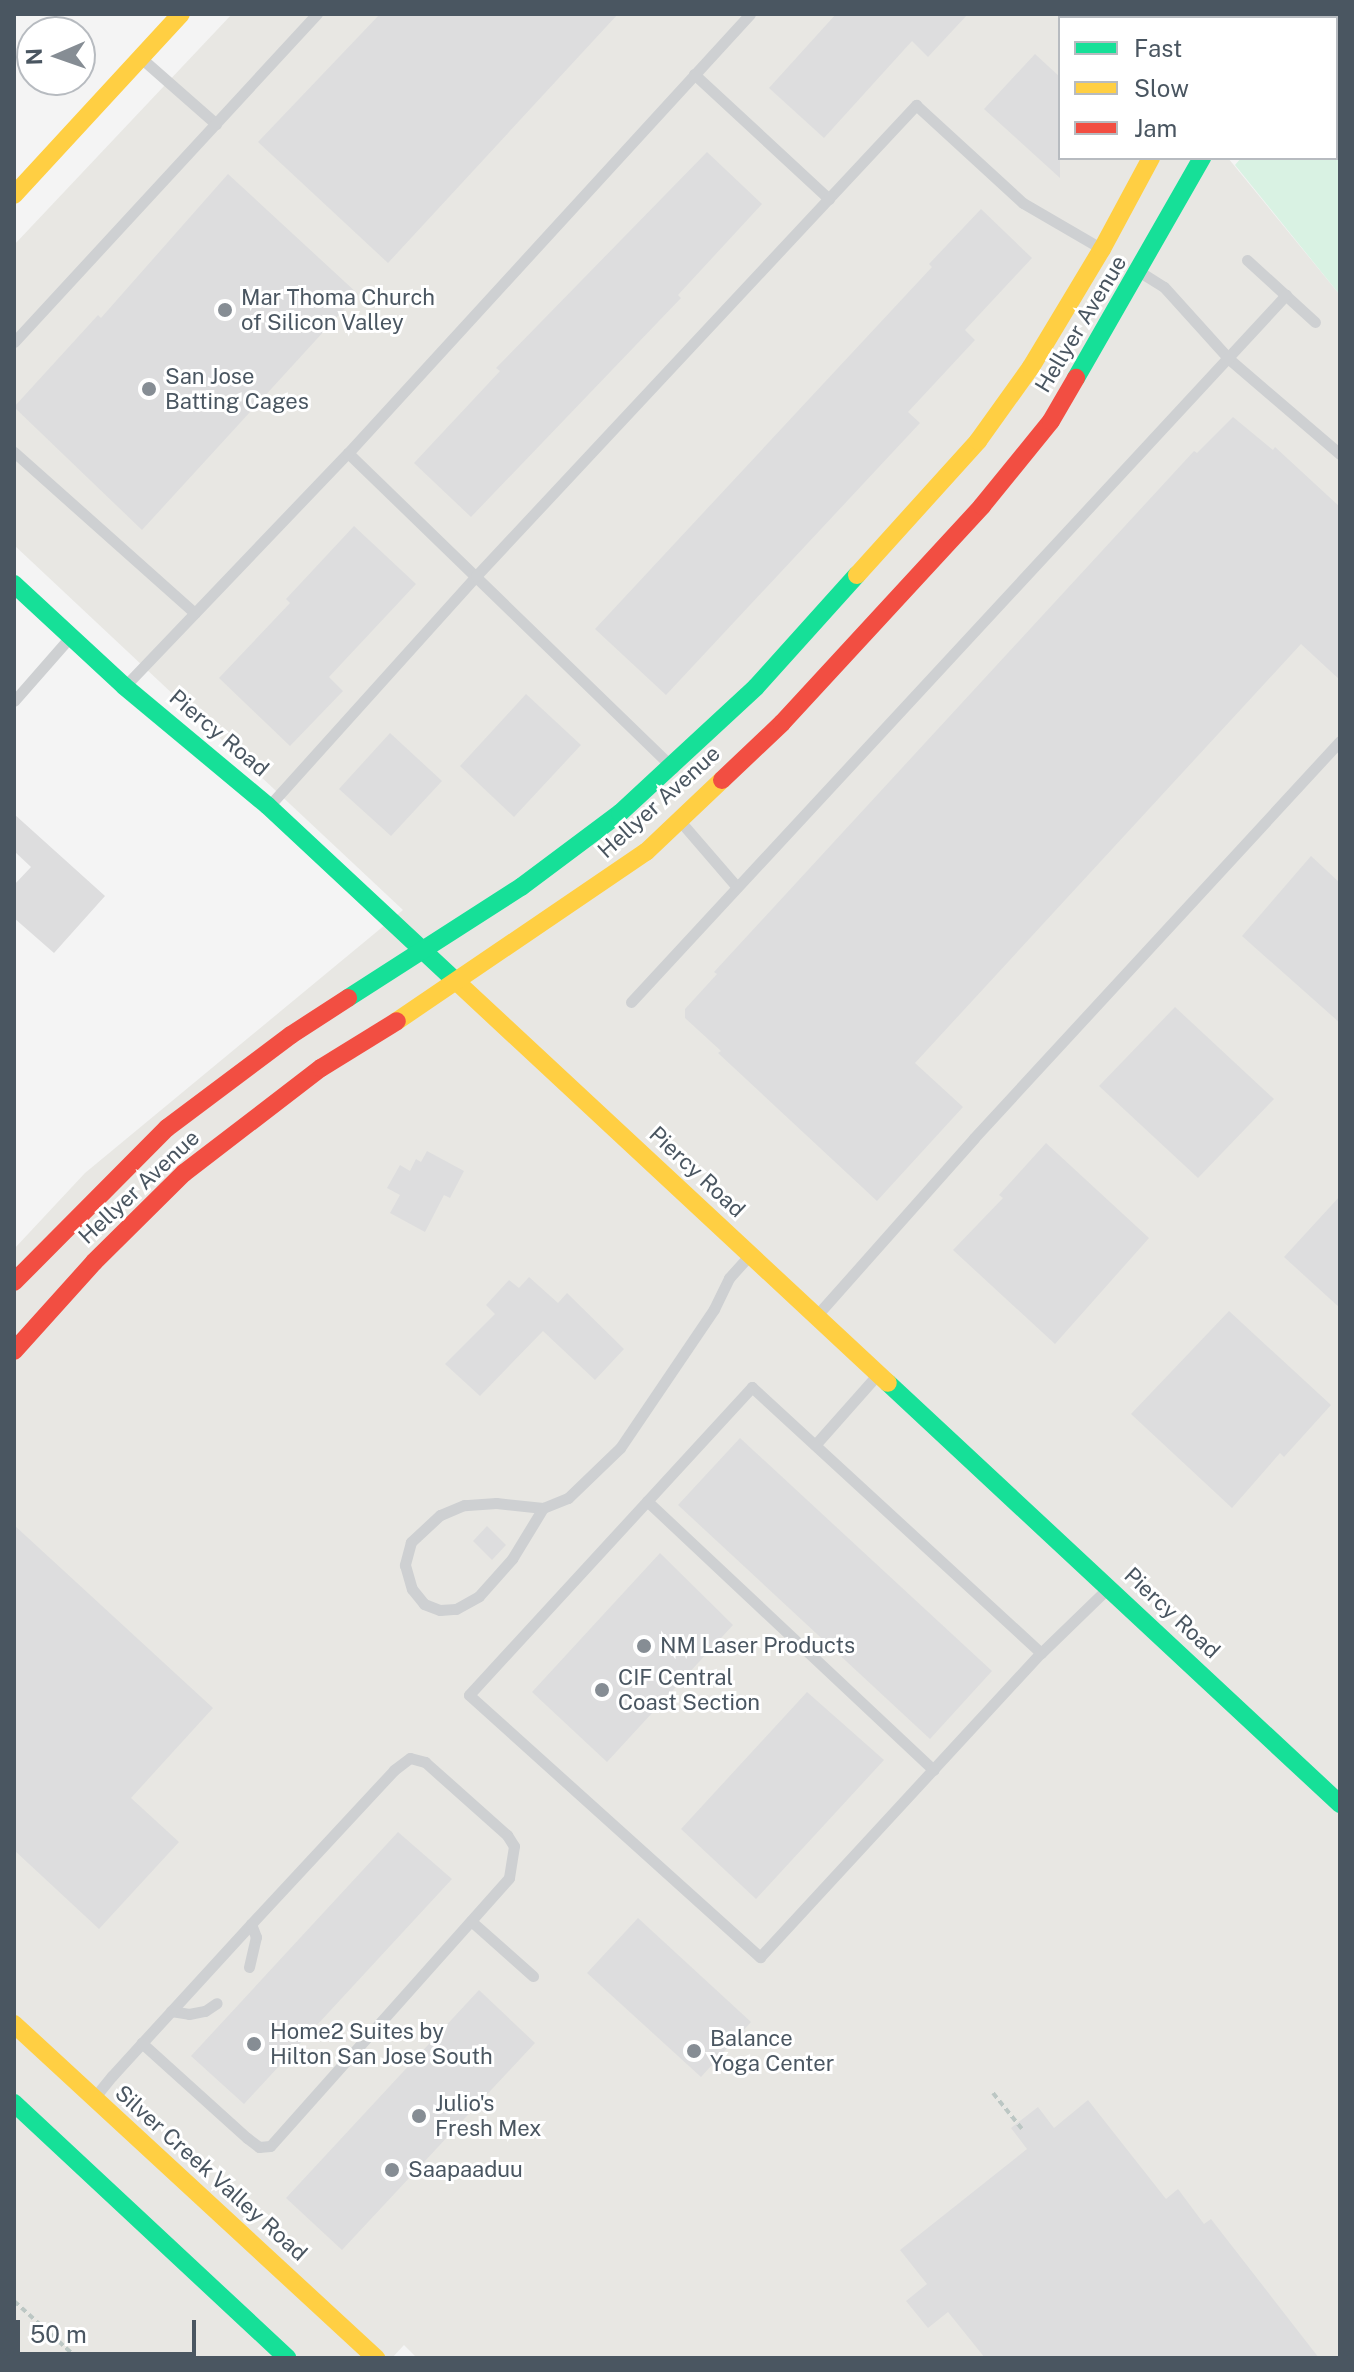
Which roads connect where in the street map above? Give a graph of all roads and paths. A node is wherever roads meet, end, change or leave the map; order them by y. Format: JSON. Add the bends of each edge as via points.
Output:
{"nodes":[{"id":1,"x":181,"y":14,"type":"edge"},
{"id":2,"x":317,"y":14,"type":"edge"},
{"id":3,"x":750,"y":14,"type":"edge"},
{"id":4,"x":140,"y":58,"type":"junction"},
{"id":5,"x":694,"y":74,"type":"junction"},
{"id":6,"x":216,"y":124,"type":"junction"},
{"id":7,"x":1150,"y":160,"type":"edge"},
{"id":8,"x":1200,"y":160,"type":"edge"},
{"id":9,"x":14,"y":195,"type":"edge"},
{"id":10,"x":829,"y":199,"type":"junction"},
{"id":11,"x":1247,"y":260,"type":"dead end"},
{"id":12,"x":1121,"y":261,"type":"junction"},
{"id":13,"x":1286,"y":295,"type":"junction"},
{"id":14,"x":1315,"y":322,"type":"dead end"},
{"id":15,"x":14,"y":342,"type":"edge"},
{"id":16,"x":1229,"y":359,"type":"junction"},
{"id":17,"x":14,"y":452,"type":"edge"},
{"id":18,"x":348,"y":453,"type":"junction"},
{"id":19,"x":1340,"y":454,"type":"edge"},
{"id":20,"x":476,"y":576,"type":"junction"},
{"id":21,"x":14,"y":584,"type":"edge"},
{"id":22,"x":195,"y":613,"type":"junction"},
{"id":23,"x":70,"y":636,"type":"junction"},
{"id":24,"x":124,"y":686,"type":"junction"},
{"id":25,"x":14,"y":701,"type":"edge"},
{"id":26,"x":1340,"y":741,"type":"edge"},
{"id":27,"x":673,"y":768,"type":"junction"},
{"id":28,"x":268,"y":806,"type":"junction"},
{"id":29,"x":680,"y":820,"type":"junction"},
{"id":30,"x":737,"y":887,"type":"junction"},
{"id":31,"x":422,"y":950,"type":"junction"},
{"id":32,"x":458,"y":982,"type":"junction"},
{"id":33,"x":631,"y":1002,"type":"dead end"},
{"id":34,"x":750,"y":1254,"type":"junction"},
{"id":35,"x":14,"y":1282,"type":"edge"},
{"id":36,"x":817,"y":1316,"type":"junction"},
{"id":37,"x":14,"y":1351,"type":"edge"},
{"id":38,"x":878,"y":1373,"type":"junction"},
{"id":39,"x":815,"y":1445,"type":"junction"},
{"id":40,"x":647,"y":1501,"type":"junction"},
{"id":41,"x":543,"y":1508,"type":"junction"},
{"id":42,"x":1109,"y":1587,"type":"junction"},
{"id":43,"x":1041,"y":1653,"type":"junction"},
{"id":44,"x":933,"y":1770,"type":"junction"},
{"id":45,"x":1340,"y":1804,"type":"edge"},
{"id":46,"x":471,"y":1921,"type":"junction"},
{"id":47,"x":251,"y":1924,"type":"junction"},
{"id":48,"x":249,"y":1967,"type":"dead end"},
{"id":49,"x":533,"y":1976,"type":"dead end"},
{"id":50,"x":217,"y":2003,"type":"dead end"},
{"id":51,"x":171,"y":2011,"type":"junction"},
{"id":52,"x":14,"y":2024,"type":"edge"},
{"id":53,"x":142,"y":2043,"type":"junction"},
{"id":54,"x":993,"y":2093,"type":"dead end"},
{"id":55,"x":94,"y":2099,"type":"junction"},
{"id":56,"x":14,"y":2103,"type":"edge"},
{"id":57,"x":1022,"y":2129,"type":"dead end"},
{"id":58,"x":14,"y":2301,"type":"edge"},
{"id":59,"x":77,"y":2358,"type":"edge"},
{"id":60,"x":287,"y":2358,"type":"edge"},
{"id":61,"x":376,"y":2358,"type":"edge"}],
"edges":[{"from":1,"to":4,"type":"main road"},
{"from":2,"to":6,"type":"lane"},
{"from":3,"to":5,"type":"lane"},
{"from":4,"to":6,"type":"lane"},
{"from":4,"to":9,"type":"main road"},
{"from":5,"to":10,"type":"lane"},
{"from":5,"to":18,"type":"lane"},
{"from":6,"to":15,"type":"lane"},
{"from":7,"to":12,"type":"main road","name":"Hellyer Avenue"},
{"from":8,"to":12,"type":"main road","name":"Hellyer Avenue"},
{"from":10,"to":12,"type":"lane","via":[[916,105],[1023,203]]},
{"from":10,"to":20,"type":"lane"},
{"from":11,"to":13,"type":"lane"},
{"from":12,"to":16,"type":"lane","via":[[1164,287]]},
{"from":12,"to":27,"type":"main road","name":"Hellyer Avenue","via":[[1031,367],[978,441],[756,687]]},
{"from":12,"to":29,"type":"main road","name":"Hellyer Avenue","via":[[1051,421],[982,506],[782,723]]},
{"from":13,"to":14,"type":"lane"},
{"from":13,"to":16,"type":"lane"},
{"from":16,"to":19,"type":"lane"},
{"from":16,"to":30,"type":"lane"},
{"from":17,"to":22,"type":"lane"},
{"from":18,"to":20,"type":"lane"},
{"from":18,"to":22,"type":"lane"},
{"from":20,"to":27,"type":"lane"},
{"from":20,"to":28,"type":"lane"},
{"from":21,"to":23,"type":"main road","name":"Piercy Road"},
{"from":22,"to":24,"type":"lane"},
{"from":23,"to":24,"type":"main road","name":"Piercy Road"},
{"from":23,"to":25,"type":"lane"},
{"from":24,"to":28,"type":"main road","name":"Piercy Road"},
{"from":26,"to":36,"type":"lane","via":[[984,1126]]},
{"from":27,"to":31,"type":"main road","name":"Hellyer Avenue","via":[[521,887]]},
{"from":28,"to":31,"type":"main road","name":"Piercy Road"},
{"from":29,"to":30,"type":"lane"},
{"from":29,"to":32,"type":"main road","name":"Hellyer Avenue","via":[[613,876]]},
{"from":30,"to":33,"type":"lane"},
{"from":31,"to":32,"type":"main road","name":"Piercy Road"},
{"from":31,"to":35,"type":"main road","name":"Hellyer Avenue","via":[[291,1035],[167,1128]]},
{"from":32,"to":34,"type":"main road","name":"Piercy Road"},
{"from":32,"to":37,"type":"main road","name":"Hellyer Avenue","via":[[321,1068],[184,1173]]},
{"from":34,"to":36,"type":"main road","name":"Piercy Road"},
{"from":34,"to":41,"type":"lane","via":[[729,1278],[714,1309],[620,1448],[568,1498]]},
{"from":36,"to":38,"type":"main road","name":"Piercy Road"},
{"from":38,"to":39,"type":"lane"},
{"from":38,"to":42,"type":"main road","name":"Piercy Road"},
{"from":39,"to":40,"type":"lane","via":[[752,1387]]},
{"from":39,"to":43,"type":"lane"},
{"from":40,"to":44,"type":"lane"},
{"from":40,"to":44,"type":"lane","via":[[469,1695],[760,1957]]},
{"from":41,"to":41,"type":"lane","via":[[512,1559],[479,1596],[456,1609],[440,1610],[424,1604],[412,1589],[405,1565],[411,1542],[440,1515],[464,1505]]},
{"from":42,"to":43,"type":"lane"},
{"from":42,"to":45,"type":"main road","name":"Piercy Road"},
{"from":43,"to":44,"type":"lane"},
{"from":46,"to":47,"type":"lane","via":[[509,1878],[514,1846],[425,1762],[410,1758]]},
{"from":46,"to":49,"type":"lane"},
{"from":46,"to":53,"type":"lane","via":[[270,2146],[259,2147],[247,2138]]},
{"from":47,"to":48,"type":"lane","via":[[256,1937]]},
{"from":47,"to":51,"type":"lane"},
{"from":50,"to":51,"type":"lane","via":[[189,2014]]},
{"from":51,"to":53,"type":"lane"},
{"from":52,"to":55,"type":"main road","name":"Silver Creek Valley Road"},
{"from":53,"to":55,"type":"lane"},
{"from":54,"to":57,"type":"path"},
{"from":55,"to":61,"type":"main road","name":"Silver Creek Valley Road"},
{"from":56,"to":60,"type":"main road"},
{"from":58,"to":59,"type":"path"}]}
